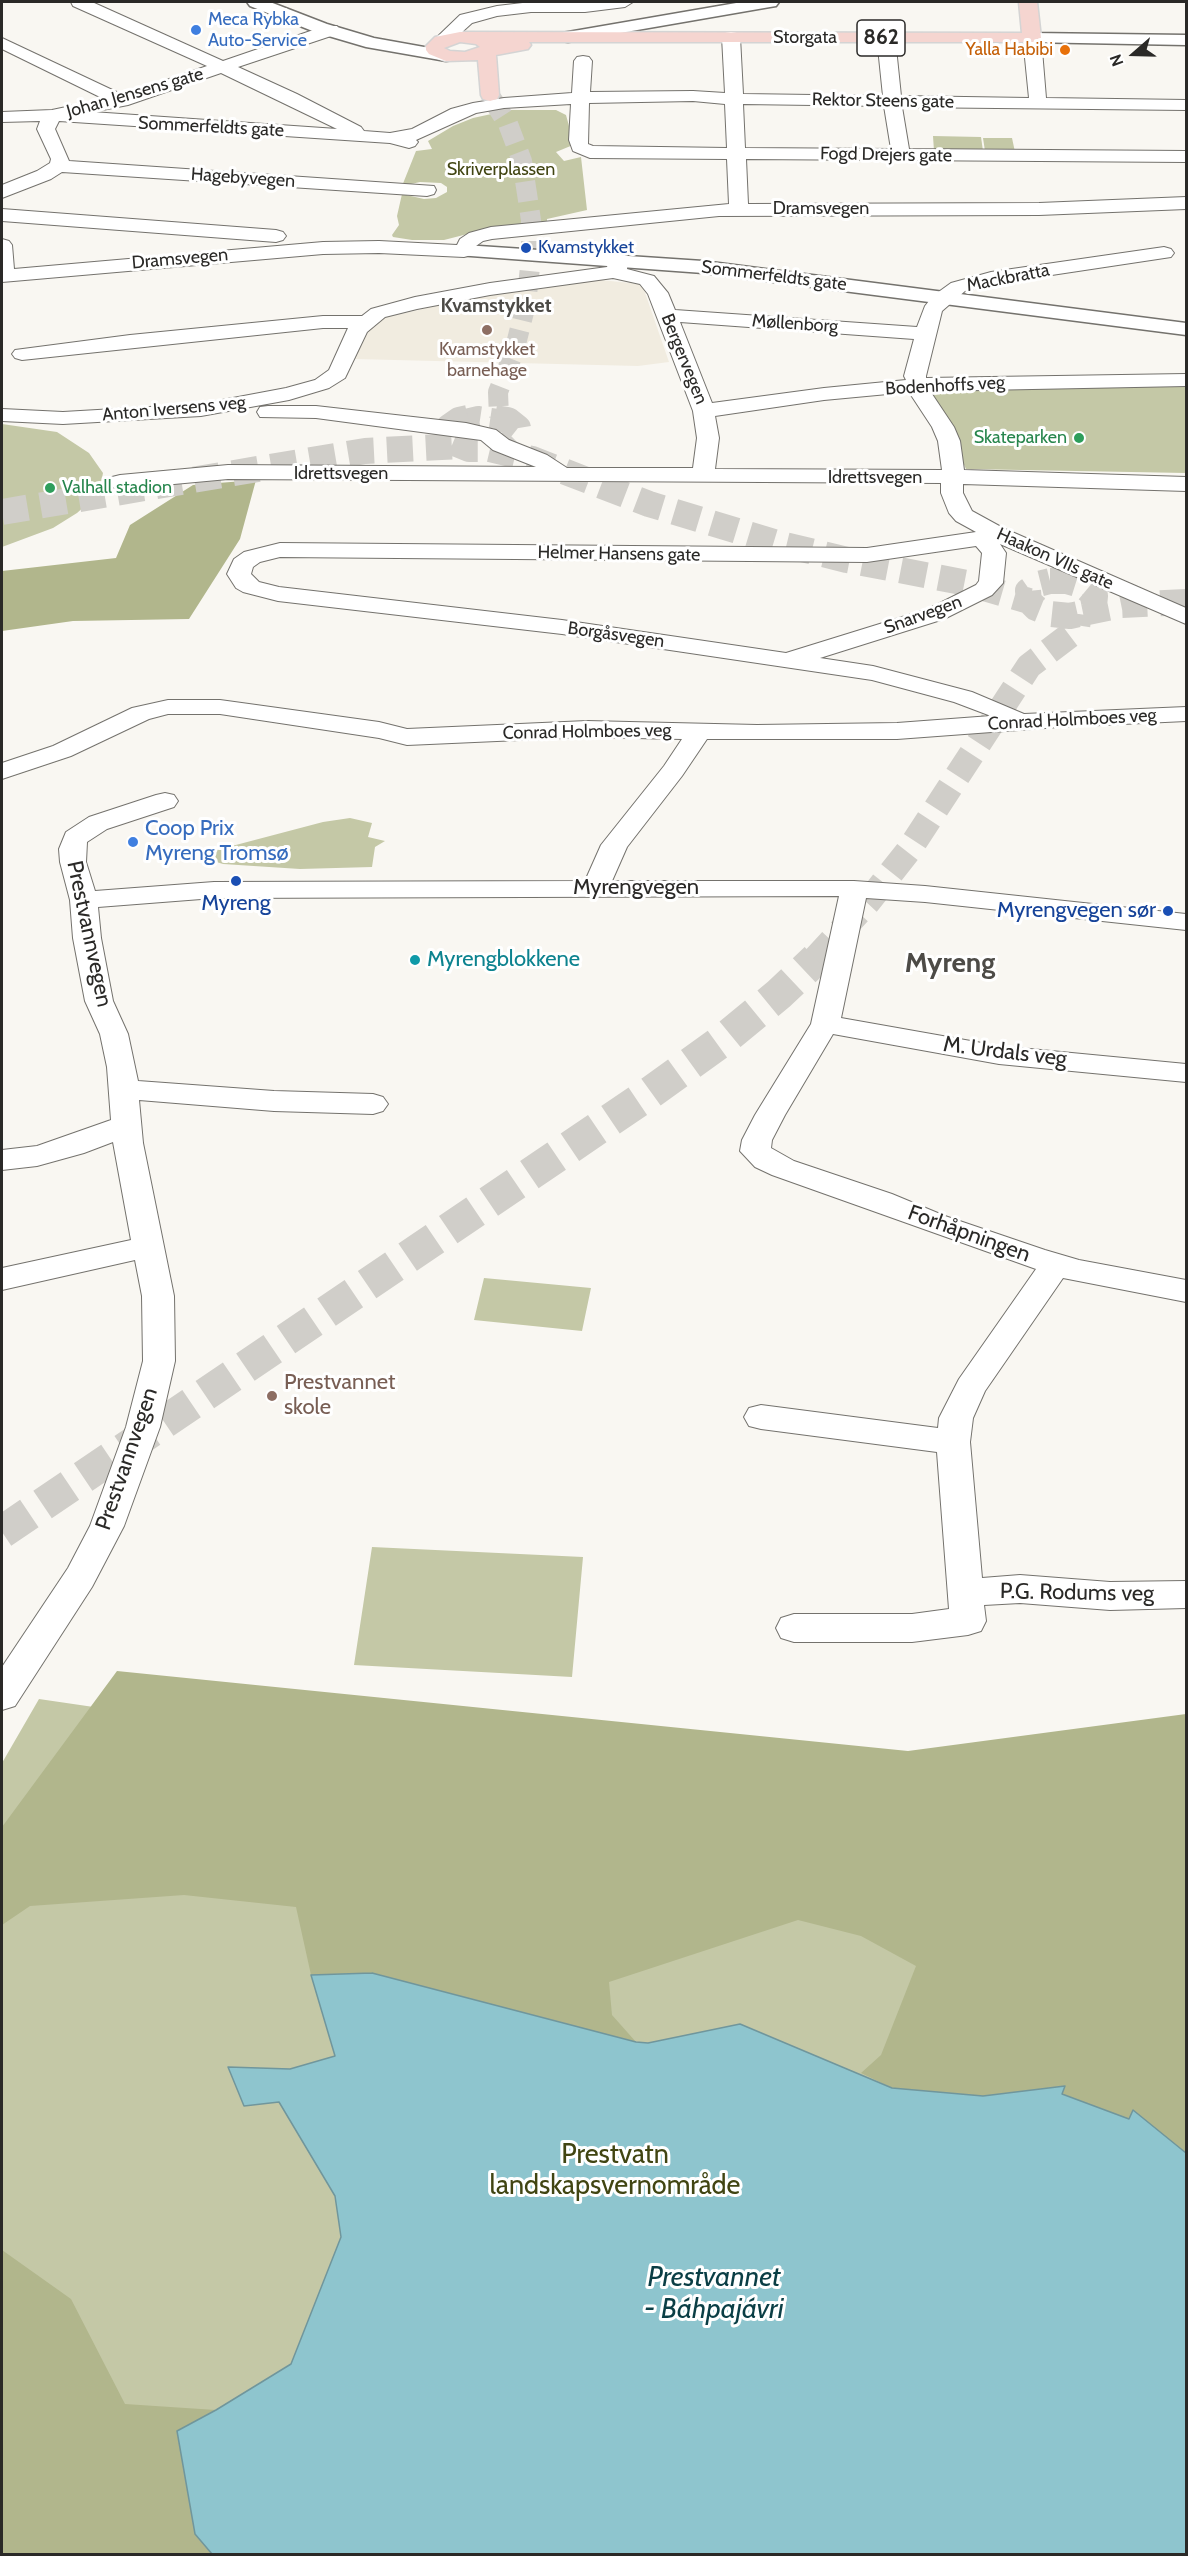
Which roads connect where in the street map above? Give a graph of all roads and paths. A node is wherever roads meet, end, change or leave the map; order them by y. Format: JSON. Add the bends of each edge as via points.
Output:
{"nodes":[{"id":1,"x":79,"y":2,"type":"edge"},
{"id":2,"x":256,"y":2,"type":"edge"},
{"id":3,"x":625,"y":2,"type":"edge"},
{"id":4,"x":770,"y":2,"type":"edge"},
{"id":5,"x":1028,"y":2,"type":"edge"},
{"id":6,"x":487,"y":13,"type":"junction"},
{"id":7,"x":331,"y":30,"type":"junction"},
{"id":8,"x":568,"y":37,"type":"junction"},
{"id":9,"x":730,"y":37,"type":"junction"},
{"id":10,"x":886,"y":38,"type":"junction"},
{"id":11,"x":1032,"y":38,"type":"junction"},
{"id":12,"x":1186,"y":40,"type":"edge"},
{"id":13,"x":2,"y":43,"type":"edge"},
{"id":14,"x":482,"y":45,"type":"junction"},
{"id":15,"x":445,"y":48,"type":"junction"},
{"id":16,"x":584,"y":61,"type":"dead end"},
{"id":17,"x":224,"y":68,"type":"junction"},
{"id":18,"x":580,"y":98,"type":"junction"},
{"id":19,"x":734,"y":99,"type":"junction"},
{"id":20,"x":894,"y":100,"type":"junction"},
{"id":21,"x":122,"y":101,"type":"junction"},
{"id":22,"x":1038,"y":103,"type":"junction"},
{"id":23,"x":1186,"y":105,"type":"edge"},
{"id":24,"x":52,"y":116,"type":"junction"},
{"id":25,"x":2,"y":117,"type":"edge"},
{"id":26,"x":358,"y":136,"type":"junction"},
{"id":27,"x":390,"y":138,"type":"junction"},
{"id":28,"x":419,"y":144,"type":"dead end"},
{"id":29,"x":737,"y":152,"type":"junction"},
{"id":30,"x":901,"y":155,"type":"junction"},
{"id":31,"x":1186,"y":157,"type":"edge"},
{"id":32,"x":59,"y":166,"type":"junction"},
{"id":33,"x":427,"y":190,"type":"dead end"},
{"id":34,"x":2,"y":192,"type":"edge"},
{"id":35,"x":1186,"y":203,"type":"edge"},
{"id":36,"x":739,"y":209,"type":"junction"},
{"id":37,"x":2,"y":215,"type":"edge"},
{"id":38,"x":2,"y":246,"type":"edge"},
{"id":39,"x":360,"y":247,"type":"joint"},
{"id":40,"x":315,"y":249,"type":"junction"},
{"id":41,"x":464,"y":250,"type":"junction"},
{"id":42,"x":1164,"y":253,"type":"dead end"},
{"id":43,"x":616,"y":266,"type":"junction"},
{"id":44,"x":3,"y":276,"type":"edge"},
{"id":45,"x":943,"y":298,"type":"junction"},
{"id":46,"x":666,"y":315,"type":"junction"},
{"id":47,"x":365,"y":322,"type":"junction"},
{"id":48,"x":1186,"y":329,"type":"edge"},
{"id":49,"x":924,"y":334,"type":"junction"},
{"id":50,"x":22,"y":354,"type":"dead end"},
{"id":51,"x":1186,"y":380,"type":"edge"},
{"id":52,"x":916,"y":385,"type":"junction"},
{"id":53,"x":221,"y":408,"type":"junction"},
{"id":54,"x":704,"y":411,"type":"junction"},
{"id":55,"x":2,"y":415,"type":"edge"},
{"id":56,"x":563,"y":476,"type":"junction"},
{"id":57,"x":703,"y":476,"type":"junction"},
{"id":58,"x":953,"y":477,"type":"junction"},
{"id":59,"x":120,"y":482,"type":"dead end"},
{"id":60,"x":1186,"y":484,"type":"edge"},
{"id":61,"x":987,"y":535,"type":"junction"},
{"id":62,"x":257,"y":555,"type":"joint"},
{"id":63,"x":1186,"y":617,"type":"edge"},
{"id":64,"x":788,"y":660,"type":"junction"},
{"id":65,"x":1186,"y":714,"type":"edge"},
{"id":66,"x":1020,"y":722,"type":"junction"},
{"id":67,"x":700,"y":731,"type":"junction"},
{"id":68,"x":2,"y":771,"type":"edge"},
{"id":69,"x":165,"y":801,"type":"dead end"},
{"id":70,"x":595,"y":888,"type":"junction"},
{"id":71,"x":854,"y":889,"type":"junction"},
{"id":72,"x":84,"y":900,"type":"junction"},
{"id":73,"x":1186,"y":922,"type":"edge"},
{"id":74,"x":825,"y":1024,"type":"junction"},
{"id":75,"x":1186,"y":1073,"type":"edge"},
{"id":76,"x":124,"y":1089,"type":"junction"},
{"id":77,"x":373,"y":1104,"type":"dead end"},
{"id":78,"x":127,"y":1125,"type":"junction"},
{"id":79,"x":2,"y":1160,"type":"edge"},
{"id":80,"x":148,"y":1247,"type":"junction"},
{"id":81,"x":1056,"y":1264,"type":"junction"},
{"id":82,"x":2,"y":1279,"type":"edge"},
{"id":83,"x":1186,"y":1291,"type":"edge"},
{"id":84,"x":761,"y":1417,"type":"dead end"},
{"id":85,"x":953,"y":1442,"type":"junction"},
{"id":86,"x":967,"y":1592,"type":"junction"},
{"id":87,"x":1186,"y":1595,"type":"edge"},
{"id":88,"x":794,"y":1628,"type":"dead end"},
{"id":89,"x":2,"y":1696,"type":"edge"}],
"edges":[{"from":1,"to":17,"type":"street"},
{"from":2,"to":7,"type":"street"},
{"from":3,"to":6,"type":"street"},
{"from":4,"to":8,"type":"street"},
{"from":5,"to":11,"type":"main road"},
{"from":6,"to":14,"type":"street","via":[[477,27]]},
{"from":6,"to":15,"type":"street","via":[[466,19]]},
{"from":7,"to":15,"type":"street","via":[[381,45]]},
{"from":7,"to":17,"type":"street","name":"Johan Jensens gate"},
{"from":8,"to":9,"type":"main road","name":"Storgata","number":"862"},
{"from":8,"to":14,"type":"main road","name":"Storgata","number":"862"},
{"from":9,"to":10,"type":"main road","name":"Storgata","number":"862"},
{"from":9,"to":19,"type":"street"},
{"from":10,"to":11,"type":"main road","name":"Storgata","number":"862"},
{"from":10,"to":20,"type":"street"},
{"from":11,"to":12,"type":"street","name":"Storgata"},
{"from":11,"to":22,"type":"street"},
{"from":13,"to":21,"type":"street"},
{"from":14,"to":15,"type":"main road","number":"862","via":[[472,57]]},
{"from":14,"to":15,"type":"main road","via":[[491,97]]},
{"from":16,"to":18,"type":"street"},
{"from":17,"to":21,"type":"street","name":"Johan Jensens gate"},
{"from":17,"to":26,"type":"street","via":[[353,129]]},
{"from":18,"to":19,"type":"street","name":"Rektor Steens gate","via":[[682,95]]},
{"from":18,"to":27,"type":"street","name":"Rektor Steens gate","via":[[473,108],[417,134]]},
{"from":18,"to":29,"type":"street","name":"Fogd Drejers gate","via":[[579,151]]},
{"from":19,"to":20,"type":"street","name":"Rektor Steens gate"},
{"from":19,"to":29,"type":"street"},
{"from":20,"to":22,"type":"street","name":"Rektor Steens gate"},
{"from":20,"to":30,"type":"street"},
{"from":21,"to":24,"type":"street","name":"Johan Jensens gate"},
{"from":22,"to":23,"type":"street","name":"Rektor Steens gate"},
{"from":24,"to":25,"type":"street","name":"Sommerfeldts gate"},
{"from":24,"to":26,"type":"street","name":"Sommerfeldts gate"},
{"from":24,"to":32,"type":"street","name":"Johan Jensens gate","via":[[46,129],[60,159]]},
{"from":26,"to":27,"type":"street","name":"Sommerfeldts gate"},
{"from":27,"to":28,"type":"street","name":"Sommerfeldts gate"},
{"from":29,"to":30,"type":"street","name":"Fogd Drejers gate"},
{"from":29,"to":36,"type":"street"},
{"from":30,"to":31,"type":"street","name":"Fogd Drejers gate"},
{"from":32,"to":33,"type":"street","name":"Hagebyvegen"},
{"from":32,"to":34,"type":"street"},
{"from":35,"to":36,"type":"street","name":"Dramsvegen","via":[[1039,209]]},
{"from":36,"to":41,"type":"street","name":"Dramsvegen","via":[[491,233],[476,237]]},
{"from":37,"to":40,"type":"street","via":[[288,237],[300,239]]},
{"from":38,"to":44,"type":"street"},
{"from":39,"to":40,"type":"street","name":"Dramsvegen"},
{"from":39,"to":41,"type":"street","name":"Sommerfeldts gate"},
{"from":40,"to":44,"type":"street","name":"Dramsvegen"},
{"from":41,"to":43,"type":"street","name":"Sommerfeldts gate"},
{"from":42,"to":45,"type":"street","name":"Mackbratta","via":[[991,278],[958,287]]},
{"from":43,"to":45,"type":"street","name":"Sommerfeldts gate","via":[[703,267]]},
{"from":43,"to":46,"type":"street","name":"Bergervegen","via":[[651,283]]},
{"from":43,"to":47,"type":"street","via":[[415,303],[378,313]]},
{"from":45,"to":48,"type":"street","name":"Sommerfeldts gate"},
{"from":45,"to":49,"type":"street","name":"Mackbratta","via":[[932,310]]},
{"from":46,"to":49,"type":"street","name":"Møllenborg"},
{"from":46,"to":54,"type":"street","name":"Bergervegen"},
{"from":47,"to":50,"type":"street","via":[[323,322]]},
{"from":47,"to":53,"type":"street","name":"Anton Iversens veg","via":[[358,329],[342,369],[332,379],[289,394]]},
{"from":49,"to":52,"type":"street","name":"Mackbratta","via":[[916,365]]},
{"from":51,"to":52,"type":"street","name":"Bodenhoffs veg"},
{"from":52,"to":54,"type":"street","name":"Bodenhoffs veg"},
{"from":52,"to":58,"type":"street","via":[[949,441]]},
{"from":53,"to":55,"type":"street","name":"Anton Iversens veg","via":[[73,417]]},
{"from":53,"to":56,"type":"street","via":[[257,413],[316,412],[466,430],[488,435]]},
{"from":54,"to":57,"type":"street","name":"Bergervegen","via":[[708,438]]},
{"from":56,"to":57,"type":"street","name":"Idrettsvegen"},
{"from":56,"to":59,"type":"street","name":"Idrettsvegen","via":[[228,472]]},
{"from":57,"to":58,"type":"street","name":"Idrettsvegen"},
{"from":58,"to":60,"type":"street","name":"Idrettsvegen"},
{"from":58,"to":61,"type":"street","name":"Haakon VIIs gate","via":[[952,493],[957,508]]},
{"from":61,"to":62,"type":"street","name":"Helmer Hansens gate","via":[[867,555],[304,550]]},
{"from":61,"to":63,"type":"street","name":"Haakon VIIs gate"},
{"from":61,"to":64,"type":"street","name":"Snarvegen","via":[[994,553],[991,583],[984,590],[936,614]]},
{"from":62,"to":64,"type":"street","name":"Borgåsvegen","via":[[242,564],[239,574],[244,583],[262,591],[562,627]]},
{"from":64,"to":66,"type":"street","name":"Borgåsvegen","via":[[911,682],[1005,713]]},
{"from":65,"to":66,"type":"street","name":"Conrad Holmboes veg"},
{"from":66,"to":67,"type":"street","name":"Conrad Holmboes veg","via":[[908,731]]},
{"from":67,"to":68,"type":"street","name":"Conrad Holmboes veg","via":[[587,729],[407,736],[220,707],[168,706],[141,713],[62,752]]},
{"from":67,"to":70,"type":"street","via":[[614,845]]},
{"from":69,"to":72,"type":"street","name":"Prestvannvegen","via":[[98,824],[75,838],[73,862]]},
{"from":70,"to":71,"type":"street","name":"Myrengvegen"},
{"from":70,"to":72,"type":"street","name":"Myrengvegen","via":[[214,890]]},
{"from":71,"to":73,"type":"street","name":"Myrengvegen"},
{"from":71,"to":74,"type":"street"},
{"from":72,"to":76,"type":"street","name":"Prestvannvegen","via":[[99,1000],[114,1034]]},
{"from":74,"to":75,"type":"street","name":"M. Urdals veg","via":[[999,1055]]},
{"from":74,"to":81,"type":"street","name":"Forhåpningen","via":[[757,1140],[755,1151],[783,1168]]},
{"from":76,"to":77,"type":"street"},
{"from":76,"to":78,"type":"street","name":"Prestvannvegen"},
{"from":78,"to":79,"type":"street","via":[[73,1146]]},
{"from":78,"to":80,"type":"street","name":"Prestvannvegen"},
{"from":80,"to":82,"type":"street"},
{"from":80,"to":89,"type":"street","name":"Prestvannvegen","via":[[160,1329],[159,1361],[143,1427],[107,1526],[80,1577]]},
{"from":81,"to":83,"type":"street","name":"Forhåpningen"},
{"from":81,"to":85,"type":"street","name":"P.G. Rodums veg","via":[[971,1387],[956,1418]]},
{"from":84,"to":85,"type":"street"},
{"from":85,"to":86,"type":"street","name":"P.G. Rodums veg"},
{"from":86,"to":87,"type":"street","name":"P.G. Rodums veg","via":[[1020,1589],[1110,1596]]},
{"from":86,"to":88,"type":"street","name":"P.G. Rodums veg","via":[[968,1621],[912,1628]]}]}
